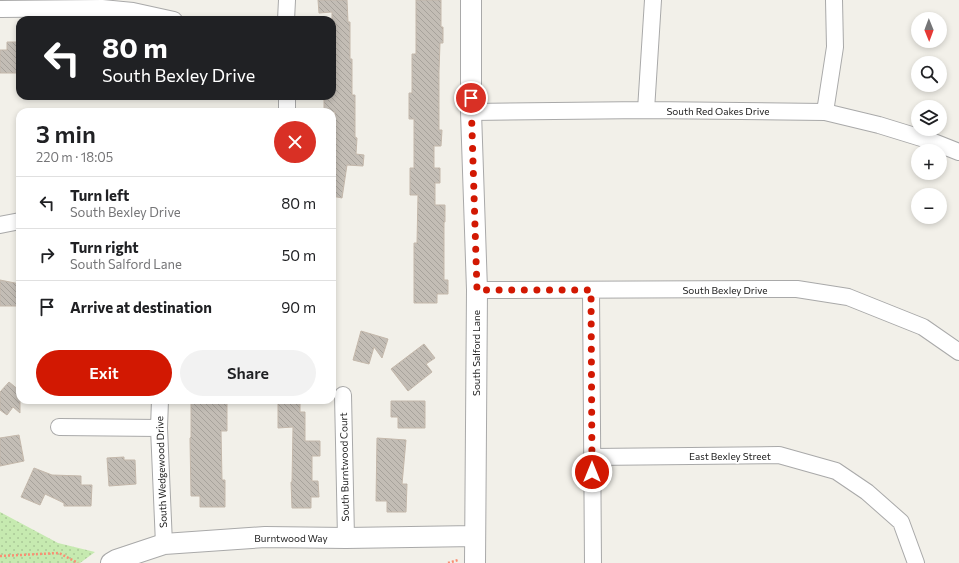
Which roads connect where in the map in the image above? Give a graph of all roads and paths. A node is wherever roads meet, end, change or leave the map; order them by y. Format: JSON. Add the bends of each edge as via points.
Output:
{"nodes":[{"id":1,"x":287,"y":0,"type":"edge"},
{"id":2,"x":470,"y":0,"type":"edge"},
{"id":3,"x":653,"y":0,"type":"edge"},
{"id":4,"x":834,"y":0,"type":"edge"},
{"id":5,"x":0,"y":9,"type":"edge"},
{"id":6,"x":156,"y":16,"type":"edge"},
{"id":7,"x":286,"y":16,"type":"edge"},
{"id":8,"x":646,"y":110,"type":"junction"},
{"id":9,"x":471,"y":112,"type":"junction"},
{"id":10,"x":825,"y":112,"type":"junction"},
{"id":11,"x":959,"y":152,"type":"edge"},
{"id":12,"x":16,"y":222,"type":"edge"},
{"id":13,"x":0,"y":225,"type":"edge"},
{"id":14,"x":477,"y":290,"type":"junction"},
{"id":15,"x":591,"y":290,"type":"junction"},
{"id":16,"x":959,"y":352,"type":"edge"},
{"id":17,"x":343,"y":395,"type":"dead end"},
{"id":18,"x":160,"y":404,"type":"edge"},
{"id":19,"x":59,"y":428,"type":"dead end"},
{"id":20,"x":159,"y":428,"type":"junction"},
{"id":21,"x":592,"y":457,"type":"junction"},
{"id":22,"x":475,"y":536,"type":"junction"},
{"id":23,"x":346,"y":538,"type":"junction"},
{"id":24,"x":164,"y":544,"type":"junction"},
{"id":25,"x":0,"y":556,"type":"edge"},
{"id":26,"x":467,"y":562,"type":"edge"},
{"id":27,"x":78,"y":563,"type":"edge"},
{"id":28,"x":111,"y":563,"type":"edge"},
{"id":29,"x":448,"y":563,"type":"edge"},
{"id":30,"x":593,"y":563,"type":"edge"},
{"id":31,"x":916,"y":563,"type":"edge"}],
"edges":[{"from":1,"to":7,"type":"street"},
{"from":2,"to":9,"type":"street","name":"South Salford Lane"},
{"from":3,"to":8,"type":"street"},
{"from":4,"to":10,"type":"street","via":[[835,48]]},
{"from":5,"to":6,"type":"street","via":[[102,8]]},
{"from":8,"to":9,"type":"street","name":"South Red Oakes Drive"},
{"from":8,"to":10,"type":"street","name":"South Red Oakes Drive"},
{"from":9,"to":14,"type":"street","name":"South Salford Lane"},
{"from":10,"to":11,"type":"street","name":"South Red Oakes Drive","via":[[879,125]]},
{"from":12,"to":13,"type":"street"},
{"from":14,"to":15,"type":"street","name":"South Bexley Drive"},
{"from":14,"to":22,"type":"street","name":"South Salford Lane"},
{"from":15,"to":16,"type":"street","name":"South Bexley Drive","via":[[797,289],[848,297],[923,327]]},
{"from":15,"to":21,"type":"street"},
{"from":17,"to":23,"type":"street","name":"South Burntwood Court"},
{"from":18,"to":20,"type":"street","name":"South Wedgewood Drive"},
{"from":19,"to":20,"type":"street"},
{"from":20,"to":24,"type":"street","name":"South Wedgewood Drive"},
{"from":21,"to":30,"type":"street"},
{"from":21,"to":31,"type":"street","name":"East Bexley Street","via":[[779,455],[836,471],[867,492],[901,522]]},
{"from":22,"to":23,"type":"street","name":"Burntwood Way"},
{"from":22,"to":26,"type":"street","name":"South Salford Lane"},
{"from":23,"to":24,"type":"street","name":"Burntwood Way","via":[[265,537]]},
{"from":24,"to":28,"type":"street","name":"Burntwood Way"},
{"from":25,"to":27,"type":"path","via":[[59,553]]},
{"from":26,"to":29,"type":"path"}]}
